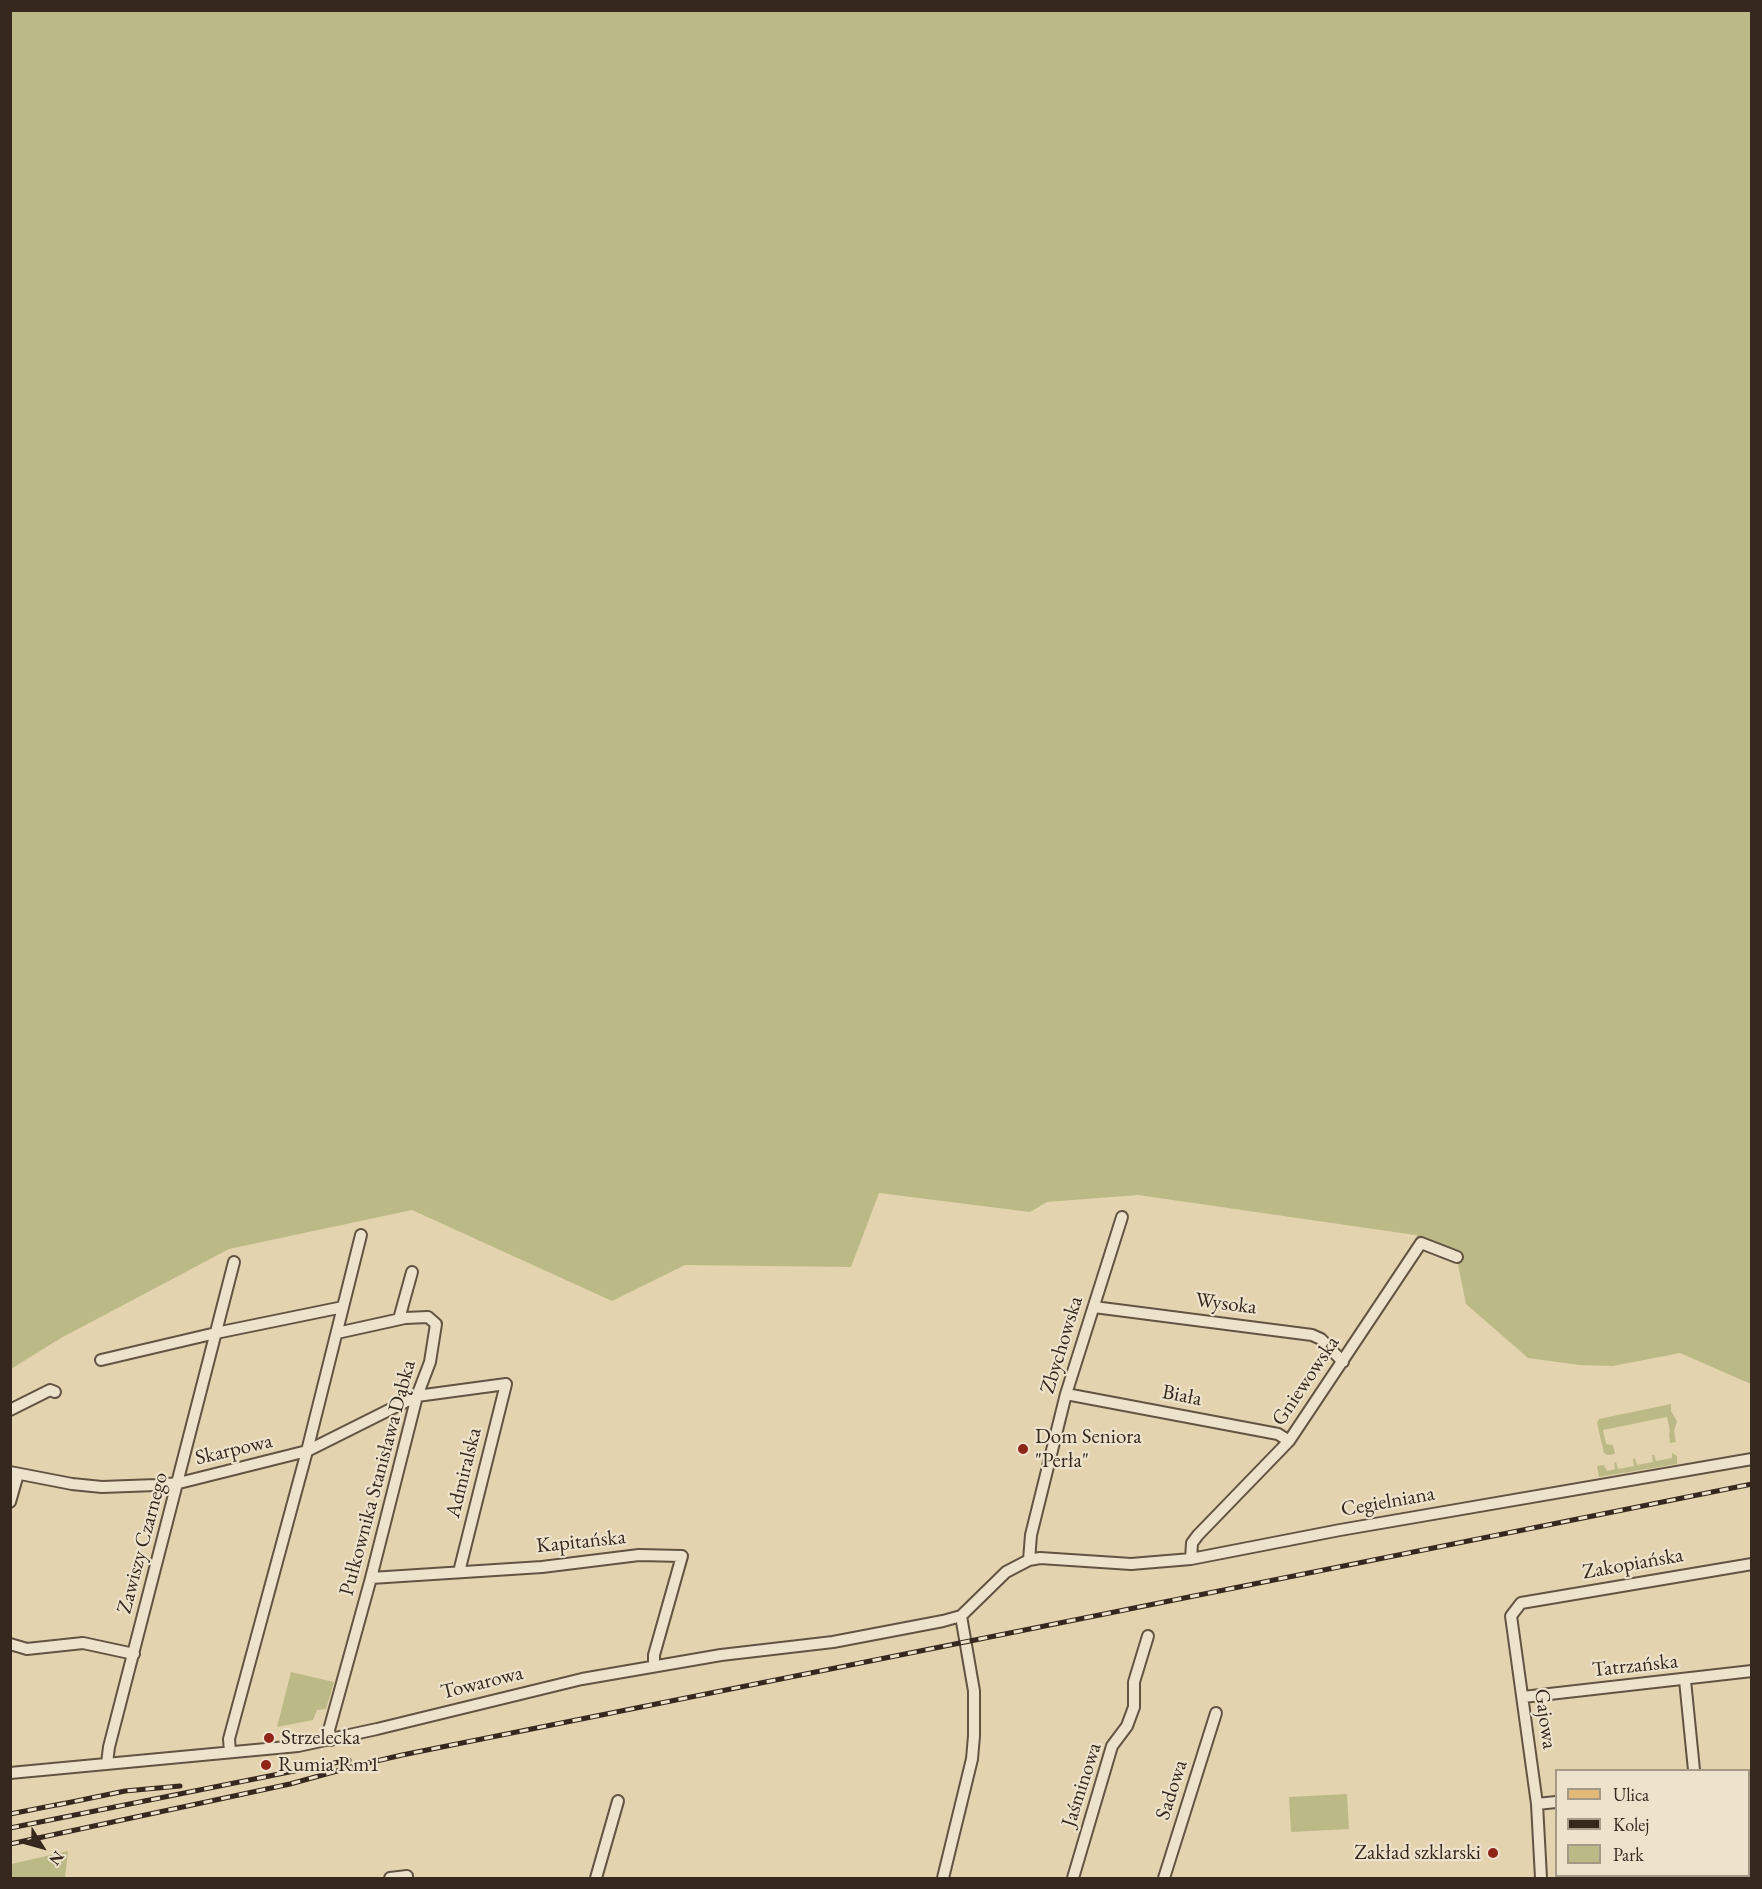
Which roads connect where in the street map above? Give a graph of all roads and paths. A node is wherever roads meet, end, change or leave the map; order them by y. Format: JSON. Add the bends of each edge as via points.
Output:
{"nodes":[{"id":1,"x":1122,"y":1217,"type":"dead end"},
{"id":2,"x":361,"y":1235,"type":"dead end"},
{"id":3,"x":1457,"y":1257,"type":"dead end"},
{"id":4,"x":234,"y":1262,"type":"dead end"},
{"id":5,"x":412,"y":1272,"type":"dead end"},
{"id":6,"x":343,"y":1306,"type":"junction"},
{"id":7,"x":1094,"y":1307,"type":"junction"},
{"id":8,"x":399,"y":1319,"type":"junction"},
{"id":9,"x":216,"y":1333,"type":"junction"},
{"id":10,"x":338,"y":1333,"type":"junction"},
{"id":11,"x":101,"y":1360,"type":"dead end"},
{"id":12,"x":1343,"y":1362,"type":"junction"},
{"id":13,"x":506,"y":1384,"type":"joint"},
{"id":14,"x":55,"y":1392,"type":"dead end"},
{"id":15,"x":1066,"y":1394,"type":"junction"},
{"id":16,"x":417,"y":1396,"type":"junction"},
{"id":17,"x":10,"y":1410,"type":"edge"},
{"id":18,"x":1289,"y":1441,"type":"junction"},
{"id":19,"x":307,"y":1451,"type":"junction"},
{"id":20,"x":1752,"y":1459,"type":"edge"},
{"id":21,"x":14,"y":1473,"type":"edge"},
{"id":22,"x":179,"y":1483,"type":"junction"},
{"id":23,"x":10,"y":1502,"type":"edge"},
{"id":24,"x":1191,"y":1559,"type":"junction"},
{"id":25,"x":1029,"y":1560,"type":"junction"},
{"id":26,"x":1752,"y":1564,"type":"edge"},
{"id":27,"x":459,"y":1572,"type":"junction"},
{"id":28,"x":371,"y":1578,"type":"junction"},
{"id":29,"x":1521,"y":1603,"type":"joint"},
{"id":30,"x":962,"y":1616,"type":"junction"},
{"id":31,"x":1148,"y":1636,"type":"dead end"},
{"id":32,"x":10,"y":1644,"type":"edge"},
{"id":33,"x":134,"y":1654,"type":"junction"},
{"id":34,"x":654,"y":1666,"type":"junction"},
{"id":35,"x":1752,"y":1671,"type":"edge"},
{"id":36,"x":1685,"y":1680,"type":"junction"},
{"id":37,"x":1523,"y":1697,"type":"junction"},
{"id":38,"x":1216,"y":1713,"type":"dead end"},
{"id":39,"x":331,"y":1740,"type":"junction"},
{"id":40,"x":230,"y":1752,"type":"junction"},
{"id":41,"x":107,"y":1763,"type":"junction"},
{"id":42,"x":1694,"y":1769,"type":"edge"},
{"id":43,"x":10,"y":1773,"type":"edge"},
{"id":44,"x":618,"y":1801,"type":"dead end"},
{"id":45,"x":1555,"y":1802,"type":"edge"},
{"id":46,"x":1537,"y":1804,"type":"junction"},
{"id":47,"x":407,"y":1877,"type":"edge"},
{"id":48,"x":390,"y":1878,"type":"edge"},
{"id":49,"x":596,"y":1878,"type":"edge"},
{"id":50,"x":943,"y":1878,"type":"edge"},
{"id":51,"x":1072,"y":1878,"type":"edge"},
{"id":52,"x":1164,"y":1878,"type":"edge"},
{"id":53,"x":1541,"y":1878,"type":"edge"}],
"edges":[{"from":1,"to":7,"type":"street","name":"Zbychowska"},
{"from":2,"to":6,"type":"street"},
{"from":3,"to":12,"type":"street","name":"Gniewowska","via":[[1421,1243]]},
{"from":4,"to":9,"type":"street","name":"Zawiszy Czarnego"},
{"from":5,"to":8,"type":"street"},
{"from":6,"to":9,"type":"street"},
{"from":6,"to":10,"type":"street"},
{"from":7,"to":12,"type":"street","name":"Wysoka","via":[[1312,1335],[1322,1339]]},
{"from":7,"to":15,"type":"street","name":"Zbychowska"},
{"from":8,"to":10,"type":"street","name":"Pułkownika Stanisława Dąbka"},
{"from":8,"to":16,"type":"street","name":"Pułkownika Stanisława Dąbka","via":[[428,1317],[436,1324],[430,1362]]},
{"from":9,"to":11,"type":"street"},
{"from":9,"to":22,"type":"street","name":"Zawiszy Czarnego"},
{"from":10,"to":19,"type":"street"},
{"from":12,"to":18,"type":"street","name":"Gniewowska"},
{"from":13,"to":16,"type":"street","name":"Skarpowa"},
{"from":13,"to":27,"type":"street","name":"Admiralska"},
{"from":14,"to":17,"type":"street","via":[[50,1390]]},
{"from":15,"to":18,"type":"street","name":"Biała","via":[[1278,1434]]},
{"from":15,"to":25,"type":"street","name":"Zbychowska","via":[[1030,1534]]},
{"from":16,"to":19,"type":"street","name":"Skarpowa"},
{"from":16,"to":28,"type":"street","name":"Pułkownika Stanisława Dąbka"},
{"from":18,"to":24,"type":"street","name":"Gniewowska","via":[[1198,1535],[1192,1543]]},
{"from":19,"to":22,"type":"street","name":"Skarpowa"},
{"from":19,"to":40,"type":"street","via":[[229,1739]]},
{"from":20,"to":24,"type":"street","name":"Cegielniana"},
{"from":21,"to":22,"type":"street","name":"Skarpowa","via":[[102,1486]]},
{"from":21,"to":23,"type":"street"},
{"from":22,"to":33,"type":"street","name":"Zawiszy Czarnego"},
{"from":24,"to":25,"type":"street","name":"Cegielniana","via":[[1131,1564]]},
{"from":25,"to":30,"type":"street","via":[[1006,1572]]},
{"from":26,"to":29,"type":"street","name":"Zakopiańska"},
{"from":27,"to":28,"type":"street","name":"Kapitańska"},
{"from":27,"to":34,"type":"street","name":"Kapitańska","via":[[639,1555],[682,1556]]},
{"from":28,"to":39,"type":"street","name":"Pułkownika Stanisława Dąbka","via":[[329,1730]]},
{"from":29,"to":37,"type":"street","name":"Gajowa","via":[[1511,1616]]},
{"from":30,"to":34,"type":"street","name":"Towarowa","via":[[833,1642]]},
{"from":30,"to":50,"type":"street","via":[[974,1691],[974,1736]]},
{"from":31,"to":51,"type":"street","name":"Jaśminowa","via":[[1134,1682],[1134,1707],[1127,1726],[1112,1746]]},
{"from":32,"to":33,"type":"street","via":[[27,1650],[83,1642]]},
{"from":33,"to":41,"type":"street","name":"Zawiszy Czarnego"},
{"from":34,"to":39,"type":"street","name":"Towarowa","via":[[520,1693]]},
{"from":35,"to":36,"type":"street","name":"Tatrzańska"},
{"from":36,"to":37,"type":"street","name":"Tatrzańska"},
{"from":36,"to":42,"type":"street"},
{"from":37,"to":46,"type":"street","name":"Gajowa"},
{"from":38,"to":52,"type":"street","name":"Sadowa"},
{"from":39,"to":40,"type":"street","name":"Towarowa"},
{"from":40,"to":41,"type":"street","name":"Towarowa"},
{"from":41,"to":43,"type":"street","name":"Towarowa"},
{"from":44,"to":49,"type":"street"},
{"from":45,"to":46,"type":"street"},
{"from":46,"to":53,"type":"street","name":"Gajowa"},
{"from":47,"to":48,"type":"street"}]}
